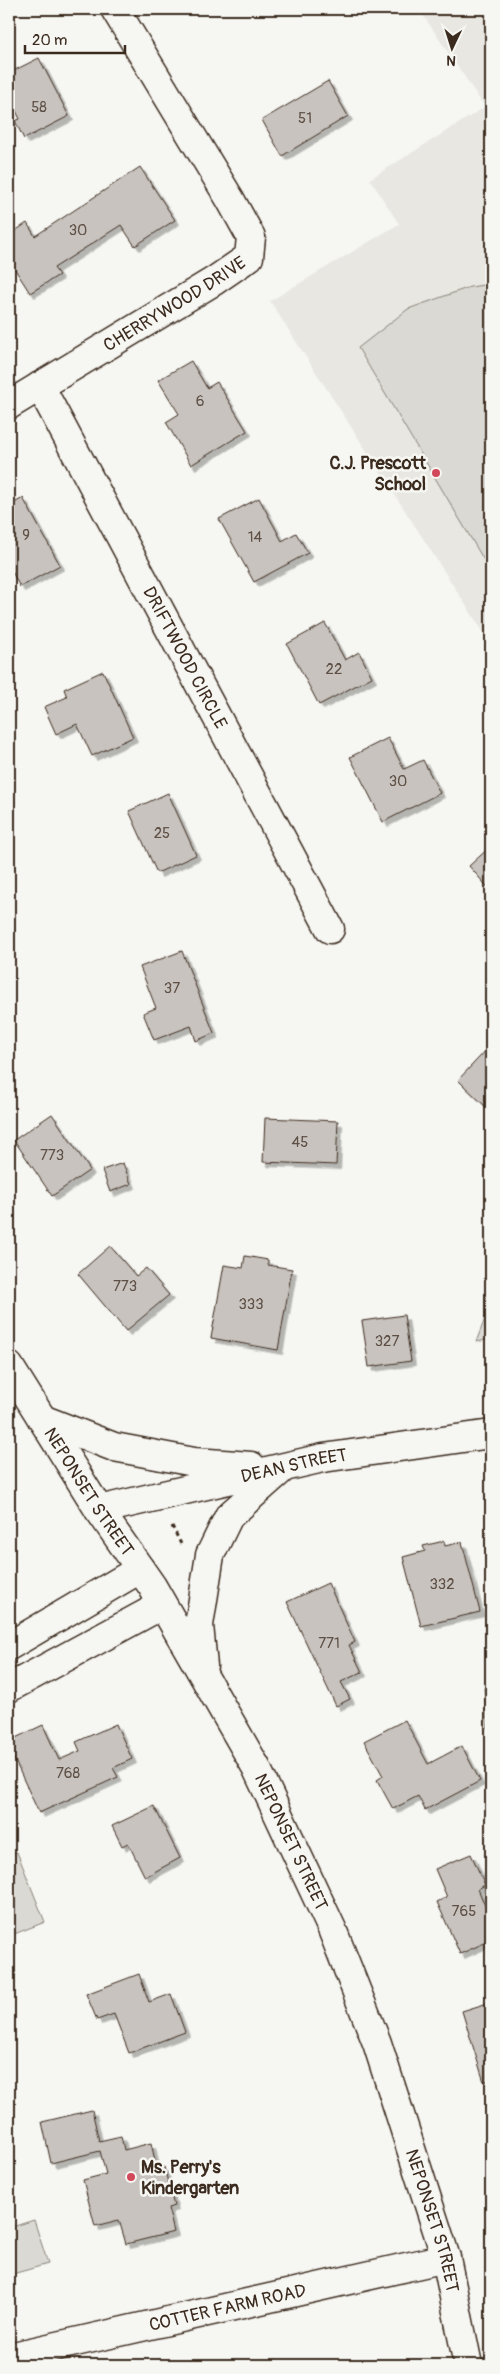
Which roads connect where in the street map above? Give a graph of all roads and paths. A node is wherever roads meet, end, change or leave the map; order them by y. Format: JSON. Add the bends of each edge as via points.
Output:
{"nodes":[{"id":1,"x":115,"y":9,"type":"edge"},
{"id":2,"x":40,"y":386,"type":"junction"},
{"id":3,"x":9,"y":406,"type":"edge"},
{"id":4,"x":330,"y":929,"type":"dead end"},
{"id":5,"x":9,"y":1366,"type":"edge"},
{"id":6,"x":42,"y":1419,"type":"junction"},
{"id":7,"x":491,"y":1434,"type":"edge"},
{"id":8,"x":283,"y":1468,"type":"junction"},
{"id":9,"x":99,"y":1510,"type":"junction"},
{"id":10,"x":140,"y":1569,"type":"junction"},
{"id":11,"x":162,"y":1605,"type":"junction"},
{"id":12,"x":9,"y":1646,"type":"edge"},
{"id":13,"x":204,"y":1678,"type":"junction"},
{"id":14,"x":9,"y":1688,"type":"edge"},
{"id":15,"x":446,"y":2258,"type":"junction"},
{"id":16,"x":9,"y":2357,"type":"edge"},
{"id":17,"x":468,"y":2365,"type":"edge"}],
"edges":[{"from":1,"to":2,"type":"main road","name":"CHERRYWOOD DRIVE","via":[[234,206],[250,237],[249,257]]},
{"from":2,"to":3,"type":"main road","name":"CHERRYWOOD DRIVE"},
{"from":2,"to":4,"type":"main road","name":"DRIFTWOOD CIRCLE"},
{"from":5,"to":6,"type":"main road","name":"NEPONSET STREET"},
{"from":6,"to":8,"type":"main road","via":[[114,1447],[194,1462]]},
{"from":6,"to":9,"type":"main road","name":"NEPONSET STREET"},
{"from":7,"to":8,"type":"main road","name":"DEAN STREET","via":[[323,1458]]},
{"from":8,"to":9,"type":"main road","name":"DEAN STREET"},
{"from":8,"to":13,"type":"main road","via":[[228,1516],[210,1555],[199,1624]]},
{"from":9,"to":10,"type":"main road","name":"NEPONSET STREET"},
{"from":10,"to":11,"type":"main road","name":"NEPONSET STREET"},
{"from":10,"to":12,"type":"main road"},
{"from":11,"to":13,"type":"main road","name":"NEPONSET STREET"},
{"from":11,"to":14,"type":"main road"},
{"from":13,"to":15,"type":"main road","name":"NEPONSET STREET","via":[[256,1767],[332,1929],[376,2043]]},
{"from":15,"to":16,"type":"main road","name":"COTTER FARM ROAD"},
{"from":15,"to":17,"type":"main road","name":"NEPONSET STREET"}]}
